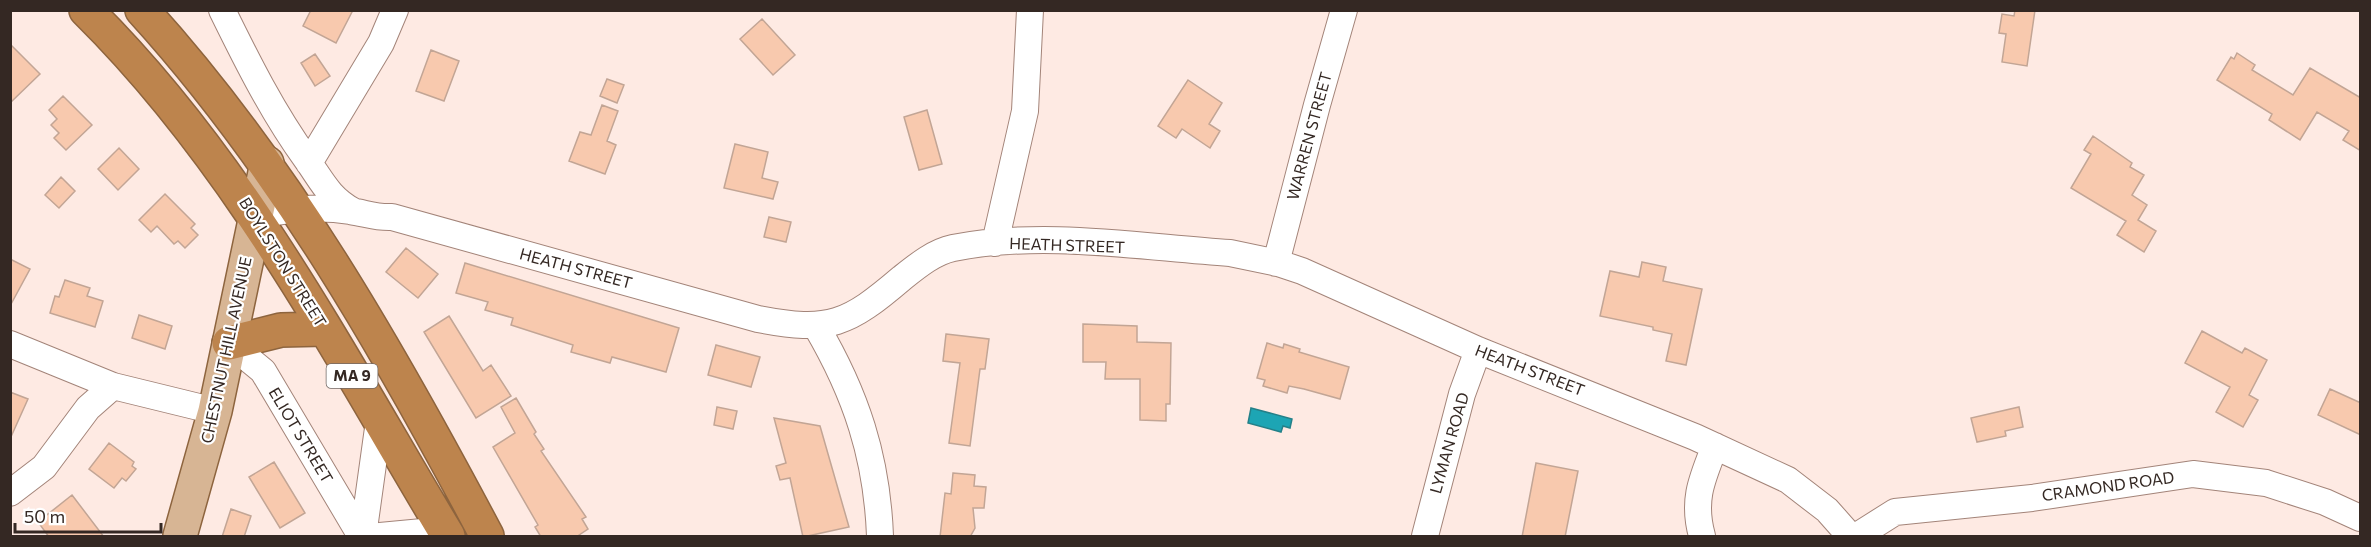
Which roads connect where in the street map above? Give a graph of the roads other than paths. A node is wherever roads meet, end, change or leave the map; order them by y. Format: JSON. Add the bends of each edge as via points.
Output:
{"nodes":[{"id":1,"x":86,"y":10,"type":"edge"},
{"id":2,"x":142,"y":10,"type":"edge"},
{"id":3,"x":222,"y":10,"type":"edge"},
{"id":4,"x":395,"y":10,"type":"edge"},
{"id":5,"x":1030,"y":10,"type":"edge"},
{"id":6,"x":1344,"y":10,"type":"edge"},
{"id":7,"x":267,"y":163,"type":"junction"},
{"id":8,"x":309,"y":163,"type":"junction"},
{"id":9,"x":297,"y":208,"type":"junction"},
{"id":10,"x":354,"y":211,"type":"junction"},
{"id":11,"x":255,"y":216,"type":"junction"},
{"id":12,"x":392,"y":217,"type":"junction"},
{"id":13,"x":995,"y":243,"type":"junction"},
{"id":14,"x":1276,"y":263,"type":"junction"},
{"id":15,"x":816,"y":326,"type":"junction"},
{"id":16,"x":325,"y":329,"type":"junction"},
{"id":17,"x":229,"y":343,"type":"junction"},
{"id":18,"x":10,"y":344,"type":"edge"},
{"id":19,"x":1478,"y":350,"type":"junction"},
{"id":20,"x":113,"y":386,"type":"junction"},
{"id":21,"x":215,"y":411,"type":"junction"},
{"id":22,"x":379,"y":421,"type":"junction"},
{"id":23,"x":1715,"y":446,"type":"junction"},
{"id":24,"x":10,"y":493,"type":"edge"},
{"id":25,"x":2361,"y":518,"type":"edge"},
{"id":26,"x":446,"y":533,"type":"edge"},
{"id":27,"x":180,"y":537,"type":"edge"},
{"id":28,"x":362,"y":537,"type":"edge"},
{"id":29,"x":380,"y":537,"type":"edge"},
{"id":30,"x":488,"y":537,"type":"edge"},
{"id":31,"x":880,"y":537,"type":"edge"},
{"id":32,"x":1425,"y":537,"type":"edge"},
{"id":33,"x":1702,"y":537,"type":"edge"},
{"id":34,"x":1850,"y":537,"type":"edge"},
{"id":35,"x":1857,"y":537,"type":"edge"}],
"edges":[{"from":1,"to":11,"type":"highway","name":"BOYLSTON STREET","number":"MA 9","via":[[167,97]]},
{"from":2,"to":7,"type":"highway","number":"MA 9"},
{"from":3,"to":8,"type":"street","via":[[268,103]]},
{"from":4,"to":8,"type":"street","via":[[381,43]]},
{"from":5,"to":13,"type":"street","via":[[1025,111]]},
{"from":6,"to":14,"type":"street","name":"WARREN STREET"},
{"from":7,"to":9,"type":"highway","number":"MA 9"},
{"from":7,"to":11,"type":"main road","name":"CHESTNUT HILL AVENUE"},
{"from":8,"to":10,"type":"street","via":[[327,192]]},
{"from":8,"to":12,"type":"street"},
{"from":9,"to":10,"type":"street","name":"HEATH STREET"},
{"from":9,"to":11,"type":"street","name":"HEATH STREET"},
{"from":9,"to":30,"type":"highway","number":"MA 9","via":[[414,403]]},
{"from":10,"to":12,"type":"street","name":"HEATH STREET"},
{"from":11,"to":16,"type":"highway","name":"BOYLSTON STREET","number":"MA 9"},
{"from":11,"to":17,"type":"main road","name":"CHESTNUT HILL AVENUE"},
{"from":12,"to":15,"type":"street","name":"HEATH STREET","via":[[758,319]]},
{"from":13,"to":14,"type":"street","name":"HEATH STREET","via":[[1061,242],[1230,253]]},
{"from":13,"to":15,"type":"street","name":"HEATH STREET","via":[[950,249],[929,258],[858,314]]},
{"from":14,"to":19,"type":"street","name":"HEATH STREET"},
{"from":15,"to":31,"type":"street","via":[[834,357],[869,447],[879,492]]},
{"from":16,"to":17,"type":"highway","via":[[275,331]]},
{"from":16,"to":22,"type":"highway","name":"BOYLSTON STREET","number":"MA 9"},
{"from":17,"to":21,"type":"main road","name":"CHESTNUT HILL AVENUE"},
{"from":17,"to":28,"type":"street","name":"ELIOT STREET","via":[[263,371]]},
{"from":18,"to":20,"type":"street"},
{"from":19,"to":23,"type":"street","name":"HEATH STREET"},
{"from":19,"to":32,"type":"street","name":"LYMAN ROAD","via":[[1462,394]]},
{"from":20,"to":21,"type":"street"},
{"from":20,"to":24,"type":"street","via":[[88,408],[44,467]]},
{"from":21,"to":27,"type":"main road","name":"CHESTNUT HILL AVENUE"},
{"from":22,"to":26,"type":"highway","name":"BOYLSTON STREET","number":"MA 9"},
{"from":22,"to":28,"type":"street","name":"ELIOT STREET"},
{"from":23,"to":33,"type":"street","via":[[1698,489],[1697,519]]},
{"from":23,"to":34,"type":"street","name":"HEATH STREET","via":[[1788,480],[1827,510]]},
{"from":25,"to":35,"type":"street","name":"CRAMOND ROAD","via":[[2266,483],[2193,474],[2032,498],[1895,512]]},
{"from":26,"to":29,"type":"street"}]}
